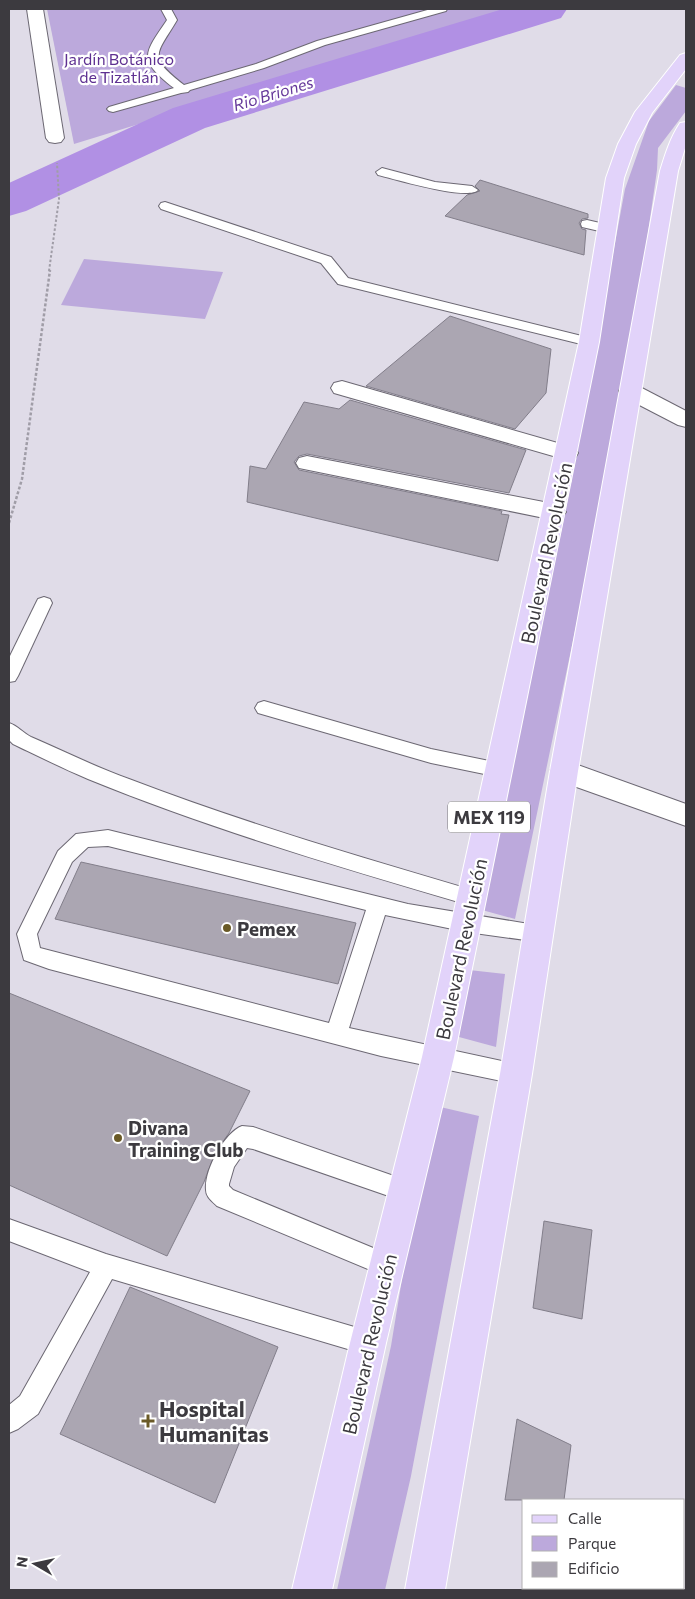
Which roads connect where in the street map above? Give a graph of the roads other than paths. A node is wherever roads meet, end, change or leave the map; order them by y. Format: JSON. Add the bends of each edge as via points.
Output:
{"nodes":[{"id":1,"x":36,"y":9,"type":"edge"},
{"id":2,"x":166,"y":9,"type":"edge"},
{"id":3,"x":442,"y":9,"type":"edge"},
{"id":4,"x":686,"y":58,"type":"edge"},
{"id":5,"x":184,"y":90,"type":"junction"},
{"id":6,"x":113,"y":109,"type":"dead end"},
{"id":7,"x":685,"y":132,"type":"edge"},
{"id":8,"x":55,"y":138,"type":"road end"},
{"id":9,"x":382,"y":172,"type":"dead end"},
{"id":10,"x":472,"y":190,"type":"dead end"},
{"id":11,"x":165,"y":206,"type":"dead end"},
{"id":12,"x":589,"y":342,"type":"junction"},
{"id":13,"x":342,"y":388,"type":"dead end"},
{"id":14,"x":630,"y":391,"type":"junction"},
{"id":15,"x":686,"y":420,"type":"edge"},
{"id":16,"x":567,"y":453,"type":"junction"},
{"id":17,"x":307,"y":463,"type":"dead end"},
{"id":18,"x":554,"y":512,"type":"junction"},
{"id":19,"x":44,"y":603,"type":"dead end"},
{"id":20,"x":9,"y":676,"type":"edge"},
{"id":21,"x":264,"y":708,"type":"dead end"},
{"id":22,"x":9,"y":730,"type":"edge"},
{"id":23,"x":499,"y":770,"type":"junction"},
{"id":24,"x":564,"y":771,"type":"junction"},
{"id":25,"x":686,"y":816,"type":"edge"},
{"id":26,"x":378,"y":904,"type":"junction"},
{"id":27,"x":469,"y":911,"type":"junction"},
{"id":28,"x":540,"y":933,"type":"junction"},
{"id":29,"x":336,"y":1034,"type":"junction"},
{"id":30,"x":438,"y":1056,"type":"junction"},
{"id":31,"x":516,"y":1074,"type":"junction"},
{"id":32,"x":406,"y":1191,"type":"junction"},
{"id":33,"x":9,"y":1230,"type":"edge"},
{"id":34,"x":387,"y":1264,"type":"junction"},
{"id":35,"x":106,"y":1266,"type":"junction"},
{"id":36,"x":368,"y":1343,"type":"junction"},
{"id":37,"x":9,"y":1420,"type":"edge"},
{"id":38,"x":312,"y":1590,"type":"edge"},
{"id":39,"x":425,"y":1590,"type":"edge"}],
"edges":[{"from":1,"to":8,"type":"street"},
{"from":2,"to":5,"type":"lane","via":[[172,20],[153,48],[153,57],[166,77]]},
{"from":3,"to":5,"type":"lane","via":[[321,43]]},
{"from":4,"to":12,"type":"main road","name":"Boulevard Revolución","number":"MEX 119","via":[[644,112],[627,144],[597,226]]},
{"from":5,"to":6,"type":"lane"},
{"from":7,"to":14,"type":"main road","number":"MEX 119","via":[[669,171]]},
{"from":9,"to":10,"type":"lane","via":[[434,186]]},
{"from":11,"to":12,"type":"lane","via":[[326,260],[342,281]]},
{"from":12,"to":16,"type":"main road","name":"Boulevard Revolución","number":"MEX 119"},
{"from":13,"to":16,"type":"street"},
{"from":14,"to":15,"type":"street"},
{"from":14,"to":24,"type":"main road","number":"MEX 119"},
{"from":16,"to":18,"type":"main road","name":"Boulevard Revolución","number":"MEX 119"},
{"from":17,"to":18,"type":"street"},
{"from":18,"to":23,"type":"main road","name":"Boulevard Revolución","number":"MEX 119"},
{"from":19,"to":20,"type":"lane"},
{"from":21,"to":23,"type":"lane","via":[[431,756]]},
{"from":22,"to":27,"type":"lane","via":[[19,739],[103,778]]},
{"from":23,"to":27,"type":"main road","name":"Boulevard Revolución","number":"MEX 119"},
{"from":24,"to":25,"type":"street"},
{"from":24,"to":28,"type":"main road","number":"MEX 119"},
{"from":26,"to":27,"type":"lane"},
{"from":26,"to":29,"type":"lane"},
{"from":26,"to":29,"type":"lane","via":[[108,838],[83,840],[64,857],[27,934],[31,954]]},
{"from":27,"to":28,"type":"lane"},
{"from":27,"to":30,"type":"main road","name":"Boulevard Revolución","number":"MEX 119"},
{"from":28,"to":31,"type":"main road","number":"MEX 119"},
{"from":29,"to":30,"type":"lane"},
{"from":30,"to":31,"type":"lane"},
{"from":30,"to":32,"type":"main road","name":"Boulevard Revolución","number":"MEX 119"},
{"from":31,"to":39,"type":"main road","number":"MEX 119"},
{"from":32,"to":34,"type":"main road","name":"Boulevard Revolución","number":"MEX 119"},
{"from":32,"to":34,"type":"lane","via":[[242,1137],[234,1145],[218,1180],[217,1191],[224,1198]]},
{"from":33,"to":35,"type":"lane"},
{"from":34,"to":36,"type":"main road","name":"Boulevard Revolución","number":"MEX 119"},
{"from":35,"to":36,"type":"lane"},
{"from":35,"to":37,"type":"lane","via":[[29,1405]]},
{"from":36,"to":38,"type":"main road","name":"Boulevard Revolución","number":"MEX 119"}]}
